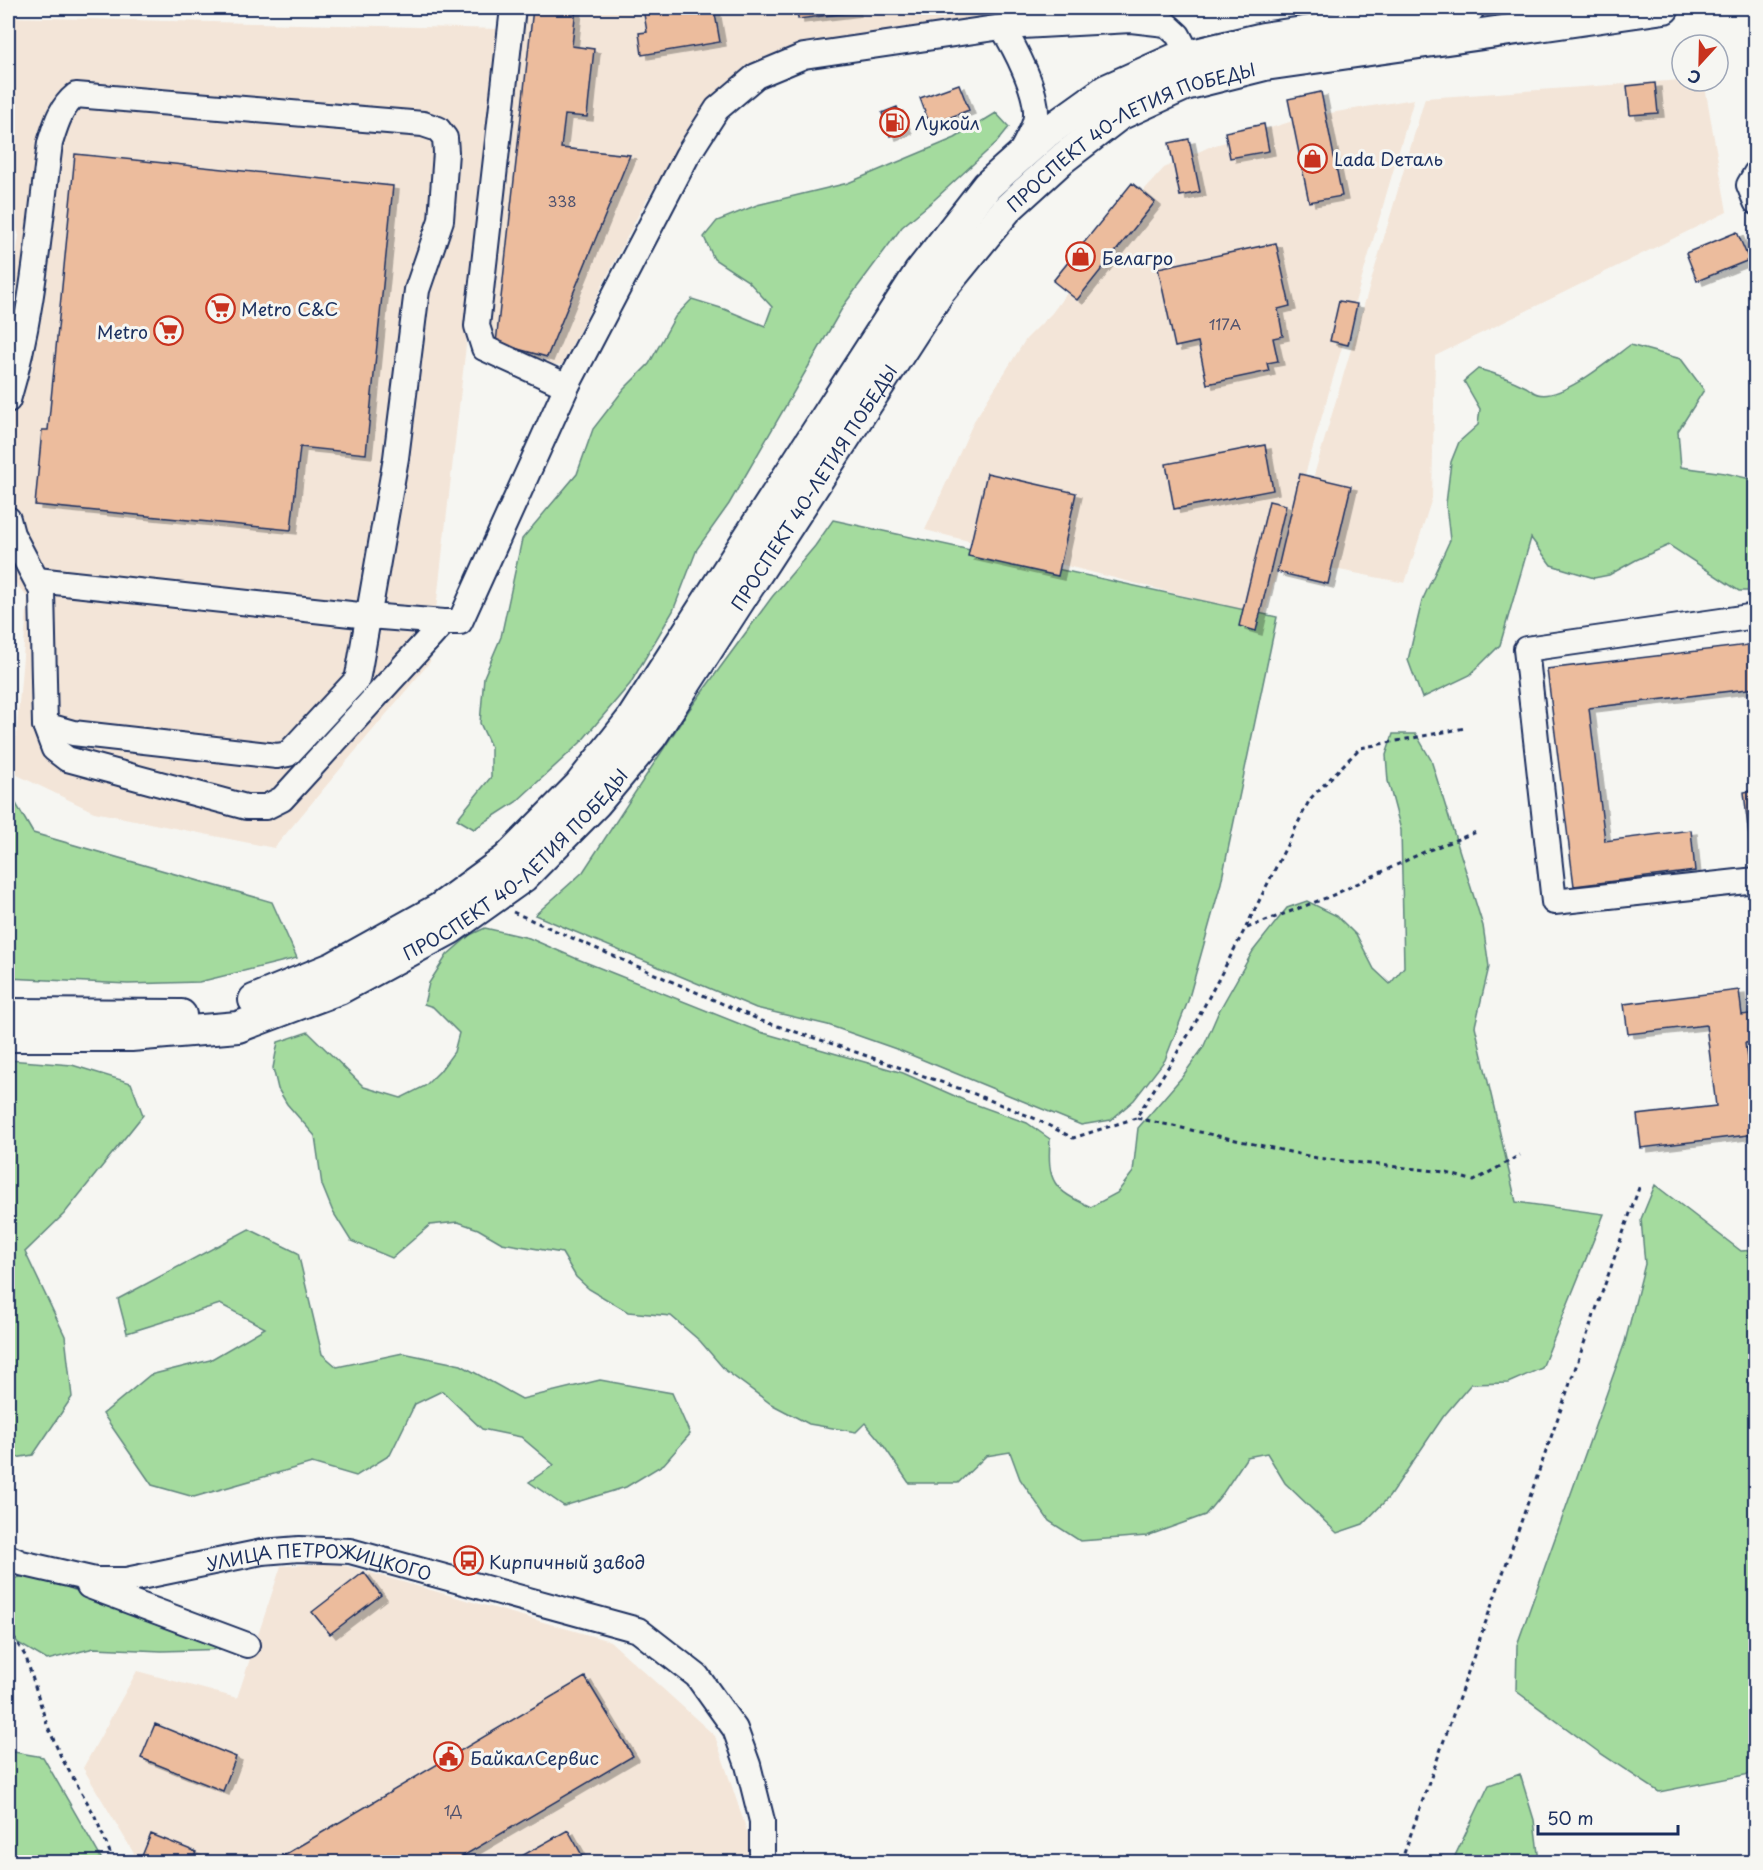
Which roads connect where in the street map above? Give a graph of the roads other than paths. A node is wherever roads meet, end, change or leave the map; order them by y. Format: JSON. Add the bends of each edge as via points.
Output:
{"nodes":[{"id":1,"x":513,"y":8,"type":"edge"},
{"id":2,"x":1469,"y":8,"type":"edge"},
{"id":3,"x":1664,"y":8,"type":"edge"},
{"id":4,"x":1002,"y":27,"type":"junction"},
{"id":5,"x":1193,"y":69,"type":"junction"},
{"id":6,"x":1019,"y":157,"type":"junction"},
{"id":7,"x":1755,"y":173,"type":"edge"},
{"id":8,"x":1755,"y":202,"type":"edge"},
{"id":9,"x":567,"y":386,"type":"junction"},
{"id":10,"x":8,"y":400,"type":"edge"},
{"id":11,"x":8,"y":519,"type":"edge"},
{"id":12,"x":37,"y":580,"type":"junction"},
{"id":13,"x":369,"y":616,"type":"junction"},
{"id":14,"x":1755,"y":616,"type":"edge"},
{"id":15,"x":444,"y":622,"type":"junction"},
{"id":16,"x":45,"y":725,"type":"junction"},
{"id":17,"x":1755,"y":880,"type":"edge"},
{"id":18,"x":8,"y":1014,"type":"edge"},
{"id":19,"x":8,"y":1036,"type":"edge"},
{"id":20,"x":8,"y":1557,"type":"edge"},
{"id":21,"x":61,"y":1573,"type":"junction"},
{"id":22,"x":248,"y":1645,"type":"dead end"},
{"id":23,"x":762,"y":1863,"type":"edge"}],
"edges":[{"from":1,"to":9,"type":"street","via":[[477,326],[484,348]]},
{"from":2,"to":5,"type":"main road","name":"ПРОСПЕКТ 40-ЛЕТИЯ ПОБЕДЫ","via":[[1263,38]]},
{"from":3,"to":5,"type":"main road","name":"ПРОСПЕКТ 40-ЛЕТИЯ ПОБЕДЫ","via":[[1265,65]]},
{"from":4,"to":5,"type":"street","via":[[1131,20],[1166,24],[1178,36]]},
{"from":4,"to":6,"type":"street","via":[[1017,51],[1034,94],[1037,117]]},
{"from":4,"to":9,"type":"street","via":[[804,56],[756,76],[717,109],[687,156]]},
{"from":5,"to":6,"type":"main road","name":"ПРОСПЕКТ 40-ЛЕТИЯ ПОБЕДЫ","via":[[1175,59],[1106,90]]},
{"from":5,"to":19,"type":"main road","name":"ПРОСПЕКТ 40-ЛЕТИЯ ПОБЕДЫ","via":[[1185,85],[1119,115],[1063,158],[1007,209],[940,291],[651,737],[596,803],[524,877],[450,929],[339,990],[238,1026],[131,1036]]},
{"from":6,"to":18,"type":"main road","name":"ПРОСПЕКТ 40-ЛЕТИЯ ПОБЕДЫ","via":[[987,186],[919,273],[631,720],[579,786],[507,859],[440,908],[332,968],[235,1008],[184,1015]]},
{"from":7,"to":8,"type":"street","via":[[1749,185]]},
{"from":9,"to":15,"type":"street","via":[[460,622]]},
{"from":10,"to":13,"type":"street","via":[[26,330],[50,143],[59,114],[76,95],[423,124],[438,129],[445,138],[446,152],[441,220],[417,290],[396,458]]},
{"from":11,"to":12,"type":"street"},
{"from":12,"to":13,"type":"street"},
{"from":12,"to":16,"type":"street","via":[[42,591]]},
{"from":13,"to":15,"type":"street"},
{"from":13,"to":16,"type":"street","via":[[357,680],[288,754],[277,756],[74,733]]},
{"from":14,"to":17,"type":"street","via":[[1526,649],[1554,902]]},
{"from":15,"to":16,"type":"street","via":[[282,799],[266,807],[246,807],[67,759],[54,749]]},
{"from":20,"to":21,"type":"street","name":"УЛИЦА ПЕТРОЖИЦКОГО"},
{"from":21,"to":22,"type":"street"},
{"from":21,"to":23,"type":"street","name":"УЛИЦА ПЕТРОЖИЦКОГО","via":[[95,1580],[126,1580],[262,1552],[350,1551],[638,1630],[697,1676],[735,1730],[762,1821]]}]}
